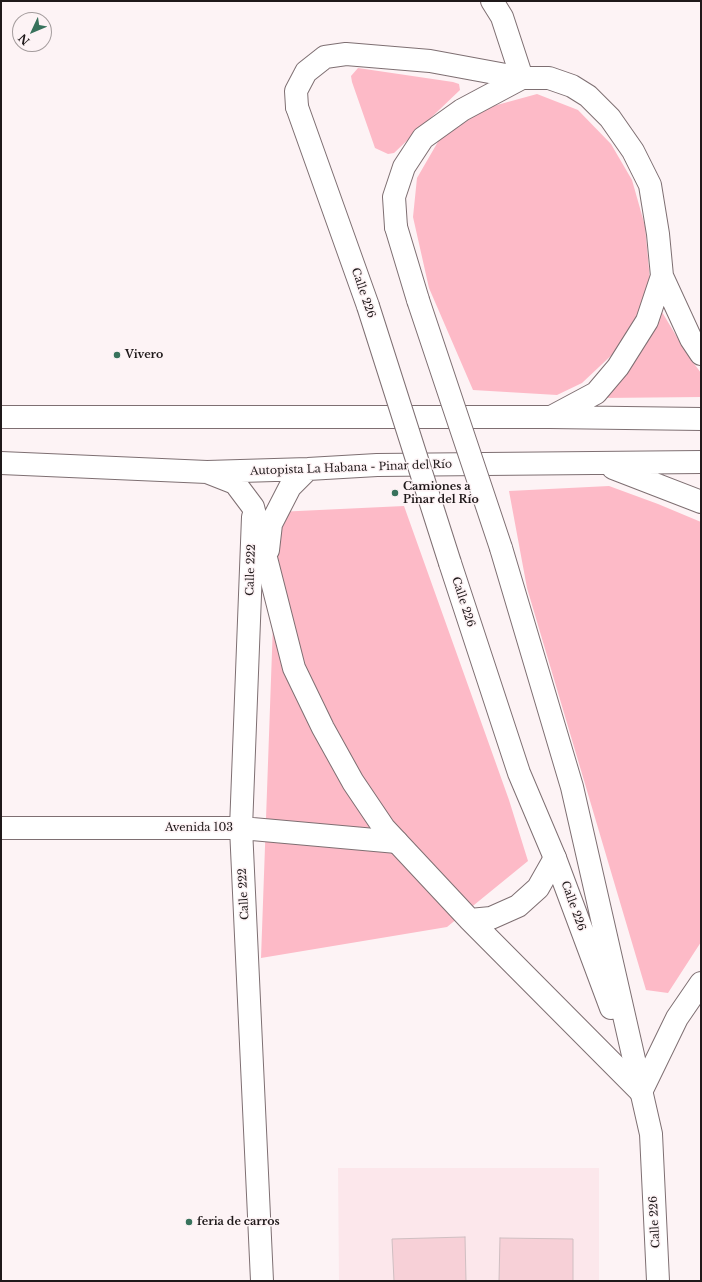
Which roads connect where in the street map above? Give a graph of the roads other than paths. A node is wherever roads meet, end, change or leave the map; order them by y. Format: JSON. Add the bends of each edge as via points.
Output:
{"nodes":[{"id":1,"x":492,"y":1,"type":"edge"},
{"id":2,"x":522,"y":78,"type":"junction"},
{"id":3,"x":662,"y":276,"type":"junction"},
{"id":4,"x":701,"y":354,"type":"edge"},
{"id":5,"x":1,"y":417,"type":"edge"},
{"id":6,"x":550,"y":417,"type":"junction"},
{"id":7,"x":701,"y":419,"type":"edge"},
{"id":8,"x":701,"y":462,"type":"edge"},
{"id":9,"x":1,"y":463,"type":"edge"},
{"id":10,"x":603,"y":464,"type":"junction"},
{"id":11,"x":308,"y":469,"type":"junction"},
{"id":12,"x":207,"y":472,"type":"junction"},
{"id":13,"x":701,"y":502,"type":"edge"},
{"id":14,"x":253,"y":507,"type":"junction"},
{"id":15,"x":267,"y":561,"type":"junction"},
{"id":16,"x":1,"y":828,"type":"edge"},
{"id":17,"x":241,"y":828,"type":"junction"},
{"id":18,"x":397,"y":842,"type":"junction"},
{"id":19,"x":555,"y":858,"type":"junction"},
{"id":20,"x":470,"y":920,"type":"junction"},
{"id":21,"x":701,"y":983,"type":"edge"},
{"id":22,"x":642,"y":1092,"type":"junction"},
{"id":23,"x":262,"y":1281,"type":"edge"},
{"id":24,"x":658,"y":1281,"type":"edge"}],
"edges":[{"from":1,"to":2,"type":"main road","via":[[502,17]]},
{"from":2,"to":3,"type":"main road","via":[[549,78],[572,86],[588,96],[610,118],[633,151],[650,185]]},
{"from":2,"to":19,"type":"main road","name":"Calle 226","bridge":true,"via":[[430,61],[346,54],[325,58],[306,72],[296,91],[297,107],[368,306],[519,773]]},
{"from":2,"to":22,"type":"main road","name":"Calle 226","bridge":true,"via":[[462,110],[423,138],[404,167],[394,197],[396,227],[501,548],[572,787]]},
{"from":3,"to":4,"type":"main road"},
{"from":3,"to":6,"type":"main road","via":[[647,321],[618,367],[596,393]]},
{"from":5,"to":6,"type":"main road"},
{"from":6,"to":7,"type":"main road"},
{"from":8,"to":10,"type":"main road","name":"Autopista La Habana - Pinar del Río"},
{"from":9,"to":12,"type":"main road","name":"Autopista La Habana - Pinar del Río"},
{"from":10,"to":11,"type":"main road","name":"Autopista La Habana - Pinar del Río","via":[[377,465]]},
{"from":10,"to":13,"type":"main road"},
{"from":11,"to":12,"type":"main road","name":"Autopista La Habana - Pinar del Río"},
{"from":11,"to":15,"type":"main road","via":[[290,487],[271,524]]},
{"from":12,"to":14,"type":"main road","via":[[235,483]]},
{"from":14,"to":15,"type":"main road"},
{"from":14,"to":17,"type":"main road","name":"Calle 222"},
{"from":15,"to":18,"type":"main road","via":[[294,668],[353,782],[384,828]]},
{"from":16,"to":17,"type":"main road","name":"Avenida 103"},
{"from":17,"to":18,"type":"main road","name":"Avenida 103"},
{"from":17,"to":23,"type":"main road","name":"Calle 222"},
{"from":18,"to":20,"type":"main road"},
{"from":19,"to":20,"type":"main road","via":[[538,888],[518,906],[491,918]]},
{"from":19,"to":22,"type":"main road","name":"Calle 226"},
{"from":20,"to":22,"type":"main road"},
{"from":21,"to":22,"type":"main road","via":[[677,1018]]},
{"from":22,"to":24,"type":"main road","name":"Calle 226","via":[[651,1134]]}]}
